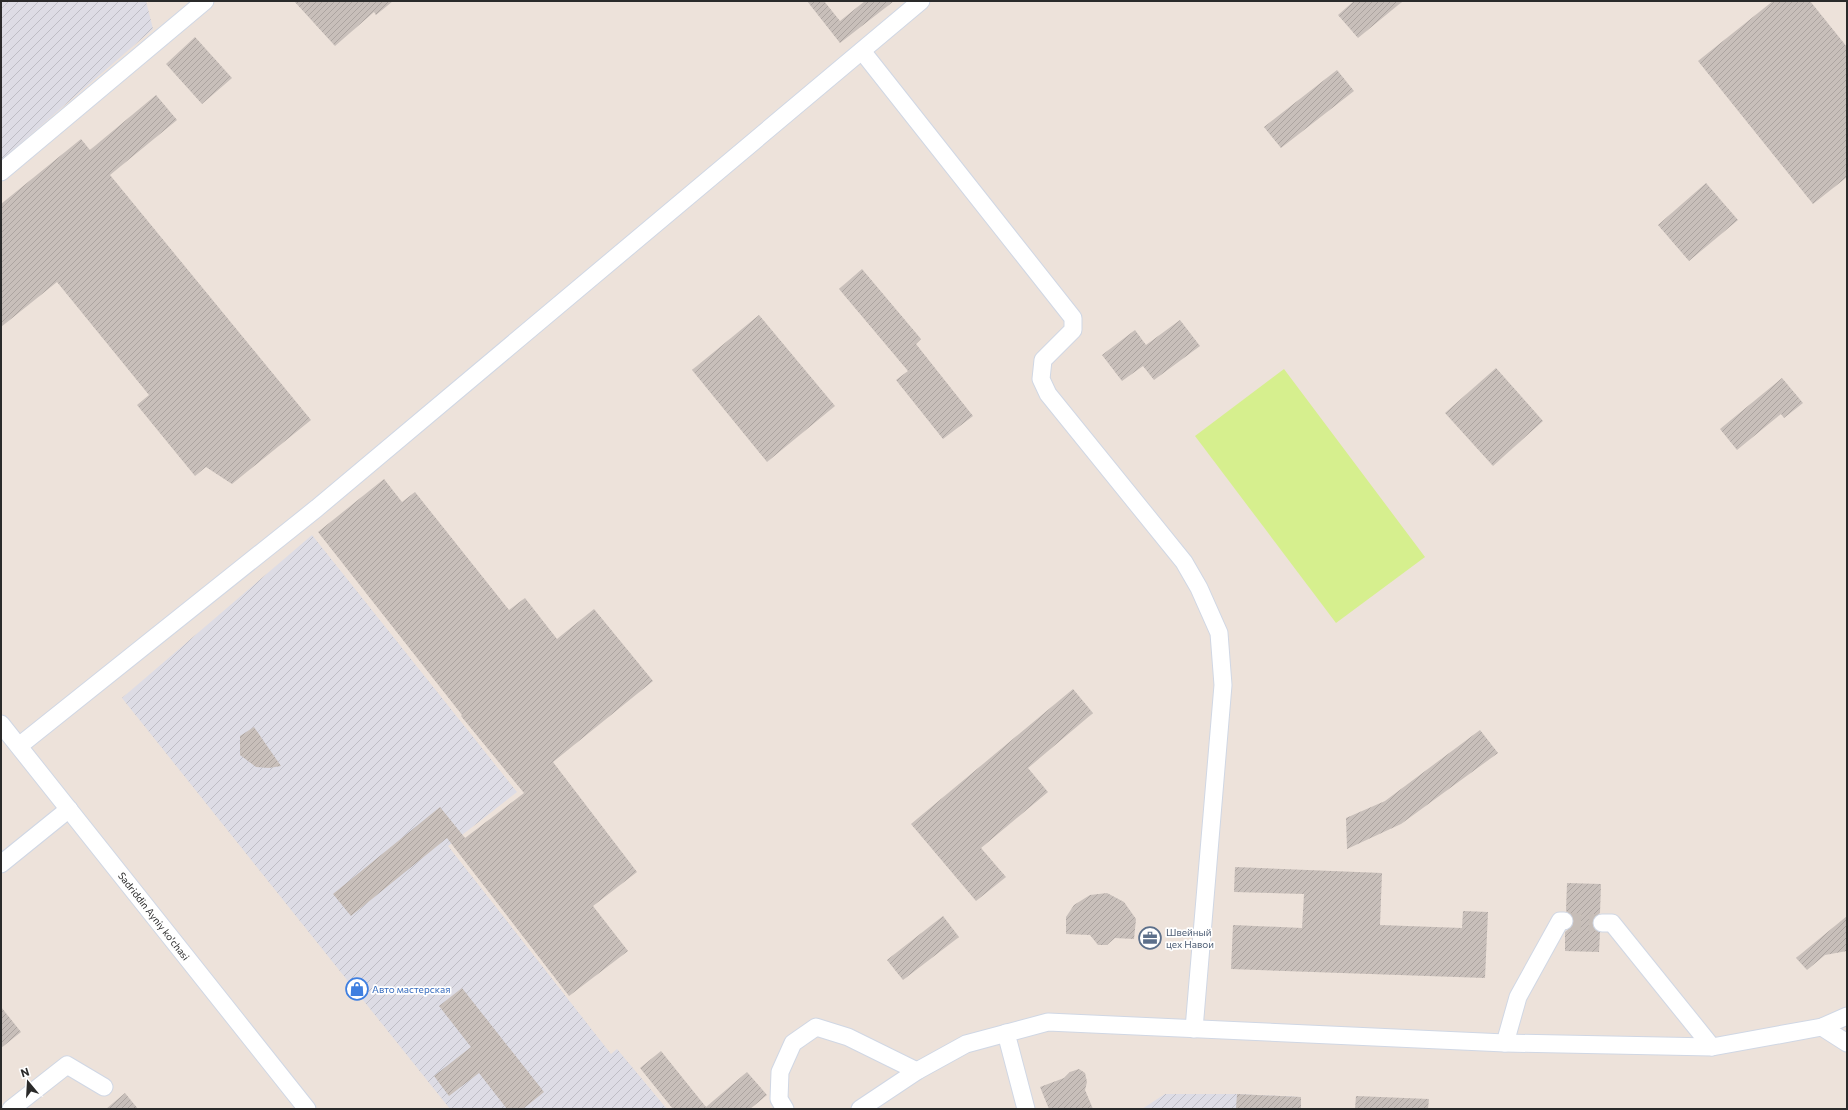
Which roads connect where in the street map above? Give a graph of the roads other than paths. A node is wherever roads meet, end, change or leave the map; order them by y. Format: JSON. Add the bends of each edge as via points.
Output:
{"nodes":[{"id":1,"x":205,"y":1,"type":"edge"},
{"id":2,"x":921,"y":1,"type":"edge"},
{"id":3,"x":862,"y":51,"type":"junction"},
{"id":4,"x":1,"y":172,"type":"edge"},
{"id":5,"x":1,"y":724,"type":"edge"},
{"id":6,"x":19,"y":746,"type":"junction"},
{"id":7,"x":69,"y":809,"type":"junction"},
{"id":8,"x":1,"y":864,"type":"edge"},
{"id":9,"x":1564,"y":921,"type":"dead end"},
{"id":10,"x":1602,"y":922,"type":"tunnel mouth"},
{"id":11,"x":1847,"y":1016,"type":"edge"},
{"id":12,"x":1822,"y":1027,"type":"junction"},
{"id":13,"x":1194,"y":1029,"type":"junction"},
{"id":14,"x":1006,"y":1033,"type":"junction"},
{"id":15,"x":1505,"y":1043,"type":"junction"},
{"id":16,"x":1847,"y":1043,"type":"edge"},
{"id":17,"x":1712,"y":1047,"type":"junction"},
{"id":18,"x":917,"y":1071,"type":"junction"},
{"id":19,"x":104,"y":1087,"type":"dead end"},
{"id":20,"x":12,"y":1109,"type":"edge"},
{"id":21,"x":307,"y":1109,"type":"edge"},
{"id":22,"x":785,"y":1109,"type":"edge"},
{"id":23,"x":860,"y":1109,"type":"edge"},
{"id":24,"x":1026,"y":1109,"type":"edge"}],
"edges":[{"from":1,"to":4,"type":"street"},
{"from":2,"to":3,"type":"street"},
{"from":3,"to":6,"type":"street","via":[[317,508]]},
{"from":3,"to":13,"type":"street","via":[[1073,318],[1073,330],[1043,360],[1042,379],[1048,394],[1184,562],[1219,633],[1223,685]]},
{"from":5,"to":6,"type":"street","name":"Sadriddin Ayniy ko'chasi"},
{"from":6,"to":7,"type":"street","name":"Sadriddin Ayniy ko'chasi"},
{"from":7,"to":8,"type":"street"},
{"from":7,"to":21,"type":"street","name":"Sadriddin Ayniy ko'chasi"},
{"from":9,"to":15,"type":"street","via":[[1560,921],[1518,997]]},
{"from":10,"to":17,"type":"street","via":[[1612,923]]},
{"from":11,"to":12,"type":"street"},
{"from":12,"to":16,"type":"street"},
{"from":12,"to":17,"type":"street"},
{"from":13,"to":14,"type":"street","via":[[1048,1022]]},
{"from":13,"to":15,"type":"street"},
{"from":14,"to":18,"type":"street","via":[[966,1044]]},
{"from":14,"to":24,"type":"street"},
{"from":15,"to":17,"type":"street"},
{"from":18,"to":22,"type":"street","via":[[848,1037],[816,1027],[793,1043],[780,1072],[780,1099]]},
{"from":18,"to":23,"type":"street"},
{"from":19,"to":20,"type":"street","via":[[67,1065]]}]}
